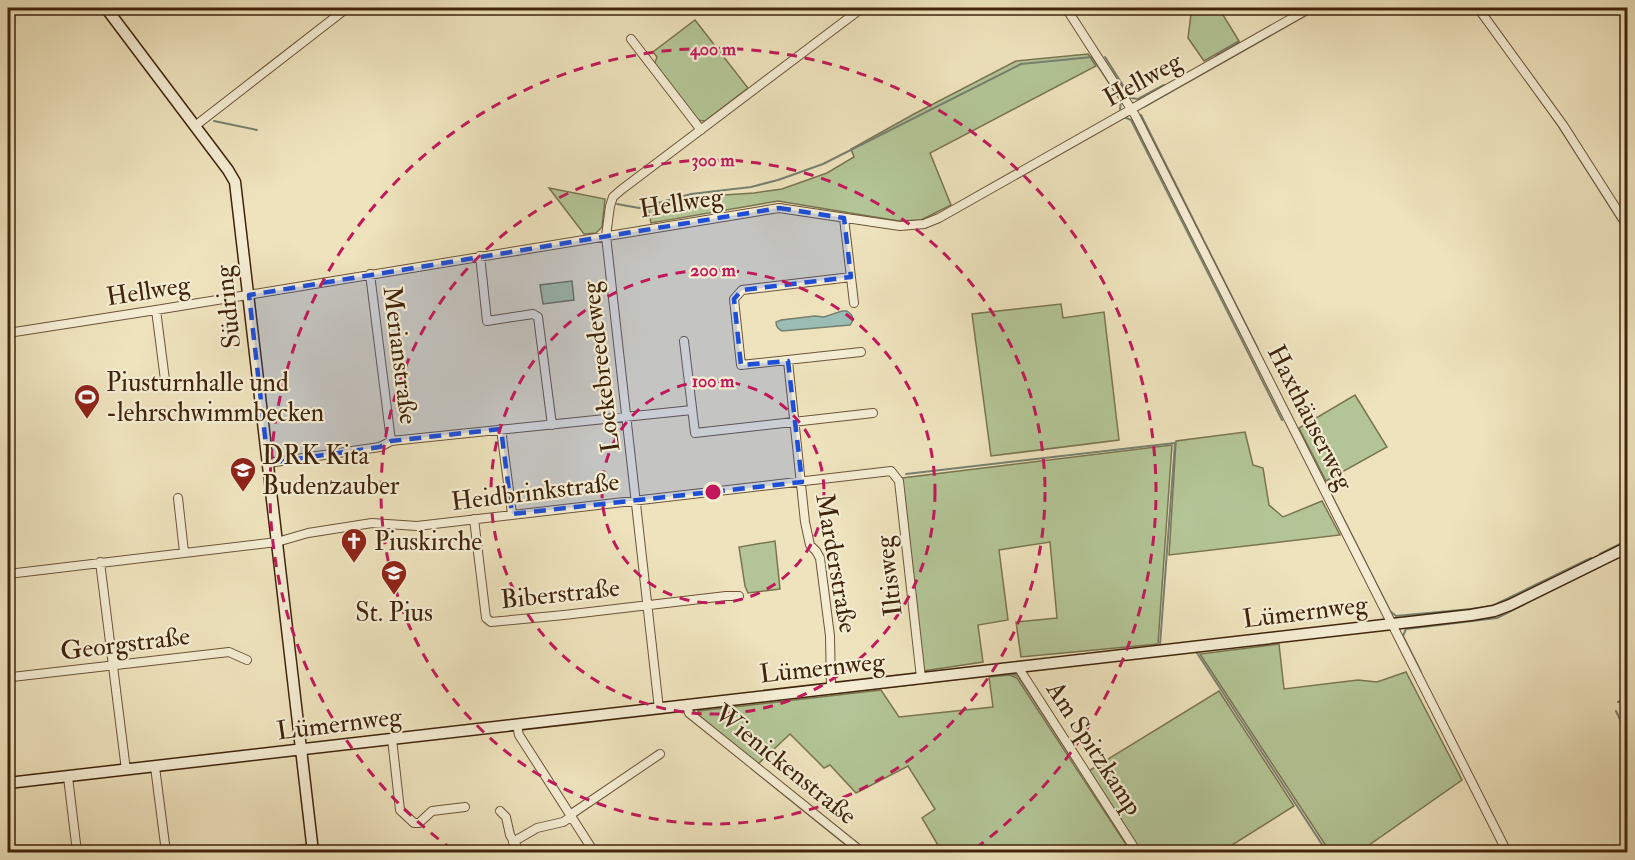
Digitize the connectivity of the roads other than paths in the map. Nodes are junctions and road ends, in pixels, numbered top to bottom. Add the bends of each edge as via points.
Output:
1 (106, 8) edge
2 (347, 8) edge
3 (862, 8) edge
4 (1066, 8) edge
5 (1310, 8) edge
6 (1478, 8) edge
7 (631, 39) dead end
8 (1131, 108) junction
9 (195, 126) junction
10 (701, 130) junction
11 (844, 218) junction
12 (1628, 227) edge
13 (606, 236) junction
14 (480, 256) junction
15 (370, 274) junction
16 (851, 277) junction
17 (249, 294) junction
18 (854, 303) dead end
19 (156, 310) junction
20 (8, 333) edge
21 (684, 341) dead end
22 (861, 352) dead end
23 (788, 361) junction
24 (165, 380) dead end
25 (692, 410) junction
26 (873, 413) dead end
27 (627, 417) junction
28 (795, 422) junction
29 (552, 425) junction
30 (501, 429) junction
31 (391, 441) junction
32 (268, 463) junction
33 (891, 471) joint
34 (802, 482) junction
35 (178, 498) dead end
36 (636, 501) junction
37 (512, 514) junction
38 (474, 519) junction
39 (277, 542) junction
40 (1628, 546) edge
41 (184, 552) junction
42 (100, 562) junction
43 (8, 574) edge
44 (739, 597) dead end
45 (647, 606) junction
46 (1391, 624) junction
47 (247, 660) dead end
48 (112, 665) junction
49 (1018, 667) junction
50 (8, 676) edge
51 (921, 678) junction
52 (831, 688) junction
53 (687, 705) junction
54 (659, 709) junction
55 (517, 725) junction
56 (392, 740) junction
57 (301, 750) junction
58 (660, 754) dead end
59 (155, 767) junction
60 (126, 770) junction
61 (68, 777) junction
62 (8, 783) edge
63 (465, 807) dead end
64 (501, 811) dead end
65 (570, 816) junction
66 (513, 842) junction
67 (313, 850) edge
68 (77, 852) edge
69 (165, 852) edge
70 (278, 852) edge
71 (520, 852) edge
72 (594, 852) edge
73 (862, 852) edge
74 (1137, 852) edge
75 (1507, 852) edge

1 - 9 street, Südring
2 - 9 street
3 - 10 street, Lockebreedeweg
4 - 8 street, Haxthäuserweg
5 - 8 street, Hellweg
6 - 12 street via 1563,125
7 - 10 street
8 - 11 street, Hellweg via 924,224 900,226
8 - 46 street, Haxthäuserweg
9 - 17 street, Südring via 235,182
10 - 13 street, Lockebreedeweg via 614,197
11 - 13 street, Hellweg via 779,208
11 - 16 street
13 - 14 street, Hellweg
13 - 27 street, Lockebreedeweg
14 - 15 street, Hellweg
14 - 29 street via 487,321 533,314 538,317
15 - 17 street, Hellweg
15 - 31 street, Merianstraße
16 - 18 street
16 - 23 street via 742,290 734,298 741,365
17 - 19 street, Hellweg
17 - 32 street, Südring
19 - 20 street, Hellweg
19 - 24 street
21 - 25 street
22 - 23 street
23 - 28 street, Marderstraße
25 - 27 street
25 - 28 street via 695,433
26 - 28 street
27 - 29 street
27 - 36 street, Lockebreedeweg
28 - 34 street, Marderstraße
29 - 30 street
30 - 31 street
30 - 37 street
31 - 32 street via 381,447
32 - 39 street, Südring
33 - 34 street, Heidbrinkstraße
33 - 51 street, Iltisweg via 899,481
34 - 36 street, Heidbrinkstraße
34 - 52 street, Marderstraße via 810,545 820,558 830,636
35 - 41 street
36 - 37 street, Heidbrinkstraße
36 - 45 street, Lockebreedeweg
37 - 38 street, Heidbrinkstraße
38 - 39 street, Heidbrinkstraße via 417,526 372,524 308,533
38 - 45 street, Biberstraße via 487,620 523,620
39 - 41 street, Heidbrinkstraße
39 - 57 street, Südring
40 - 46 street, Lümernweg via 1494,611
41 - 42 street, Heidbrinkstraße
42 - 43 street, Heidbrinkstraße
42 - 48 street
44 - 45 street, Biberstraße
45 - 54 street, Lockebreedeweg
46 - 49 street, Lümernweg
46 - 75 street, Haxthäuserweg
47 - 48 street, Georgstraße via 229,652
48 - 50 street, Georgstraße
48 - 60 street
49 - 51 street, Lümernweg
49 - 74 street, Am Spitzkamp
51 - 52 street, Lümernweg
52 - 53 street, Lümernweg
53 - 54 street, Lümernweg
53 - 73 street, Wienickenstraße via 689,713
54 - 55 street, Lümernweg
55 - 56 street, Lümernweg
55 - 65 street via 519,735
56 - 57 street, Lümernweg
56 - 63 street via 400,810 414,824 432,811
57 - 59 street, Lümernweg
57 - 67 street, Südring
58 - 65 street
59 - 60 street, Lümernweg
59 - 69 street
60 - 61 street, Lümernweg
61 - 62 street, Lümernweg
61 - 68 street
64 - 66 street
65 - 66 street
65 - 72 street
66 - 71 street
67 - 70 street

